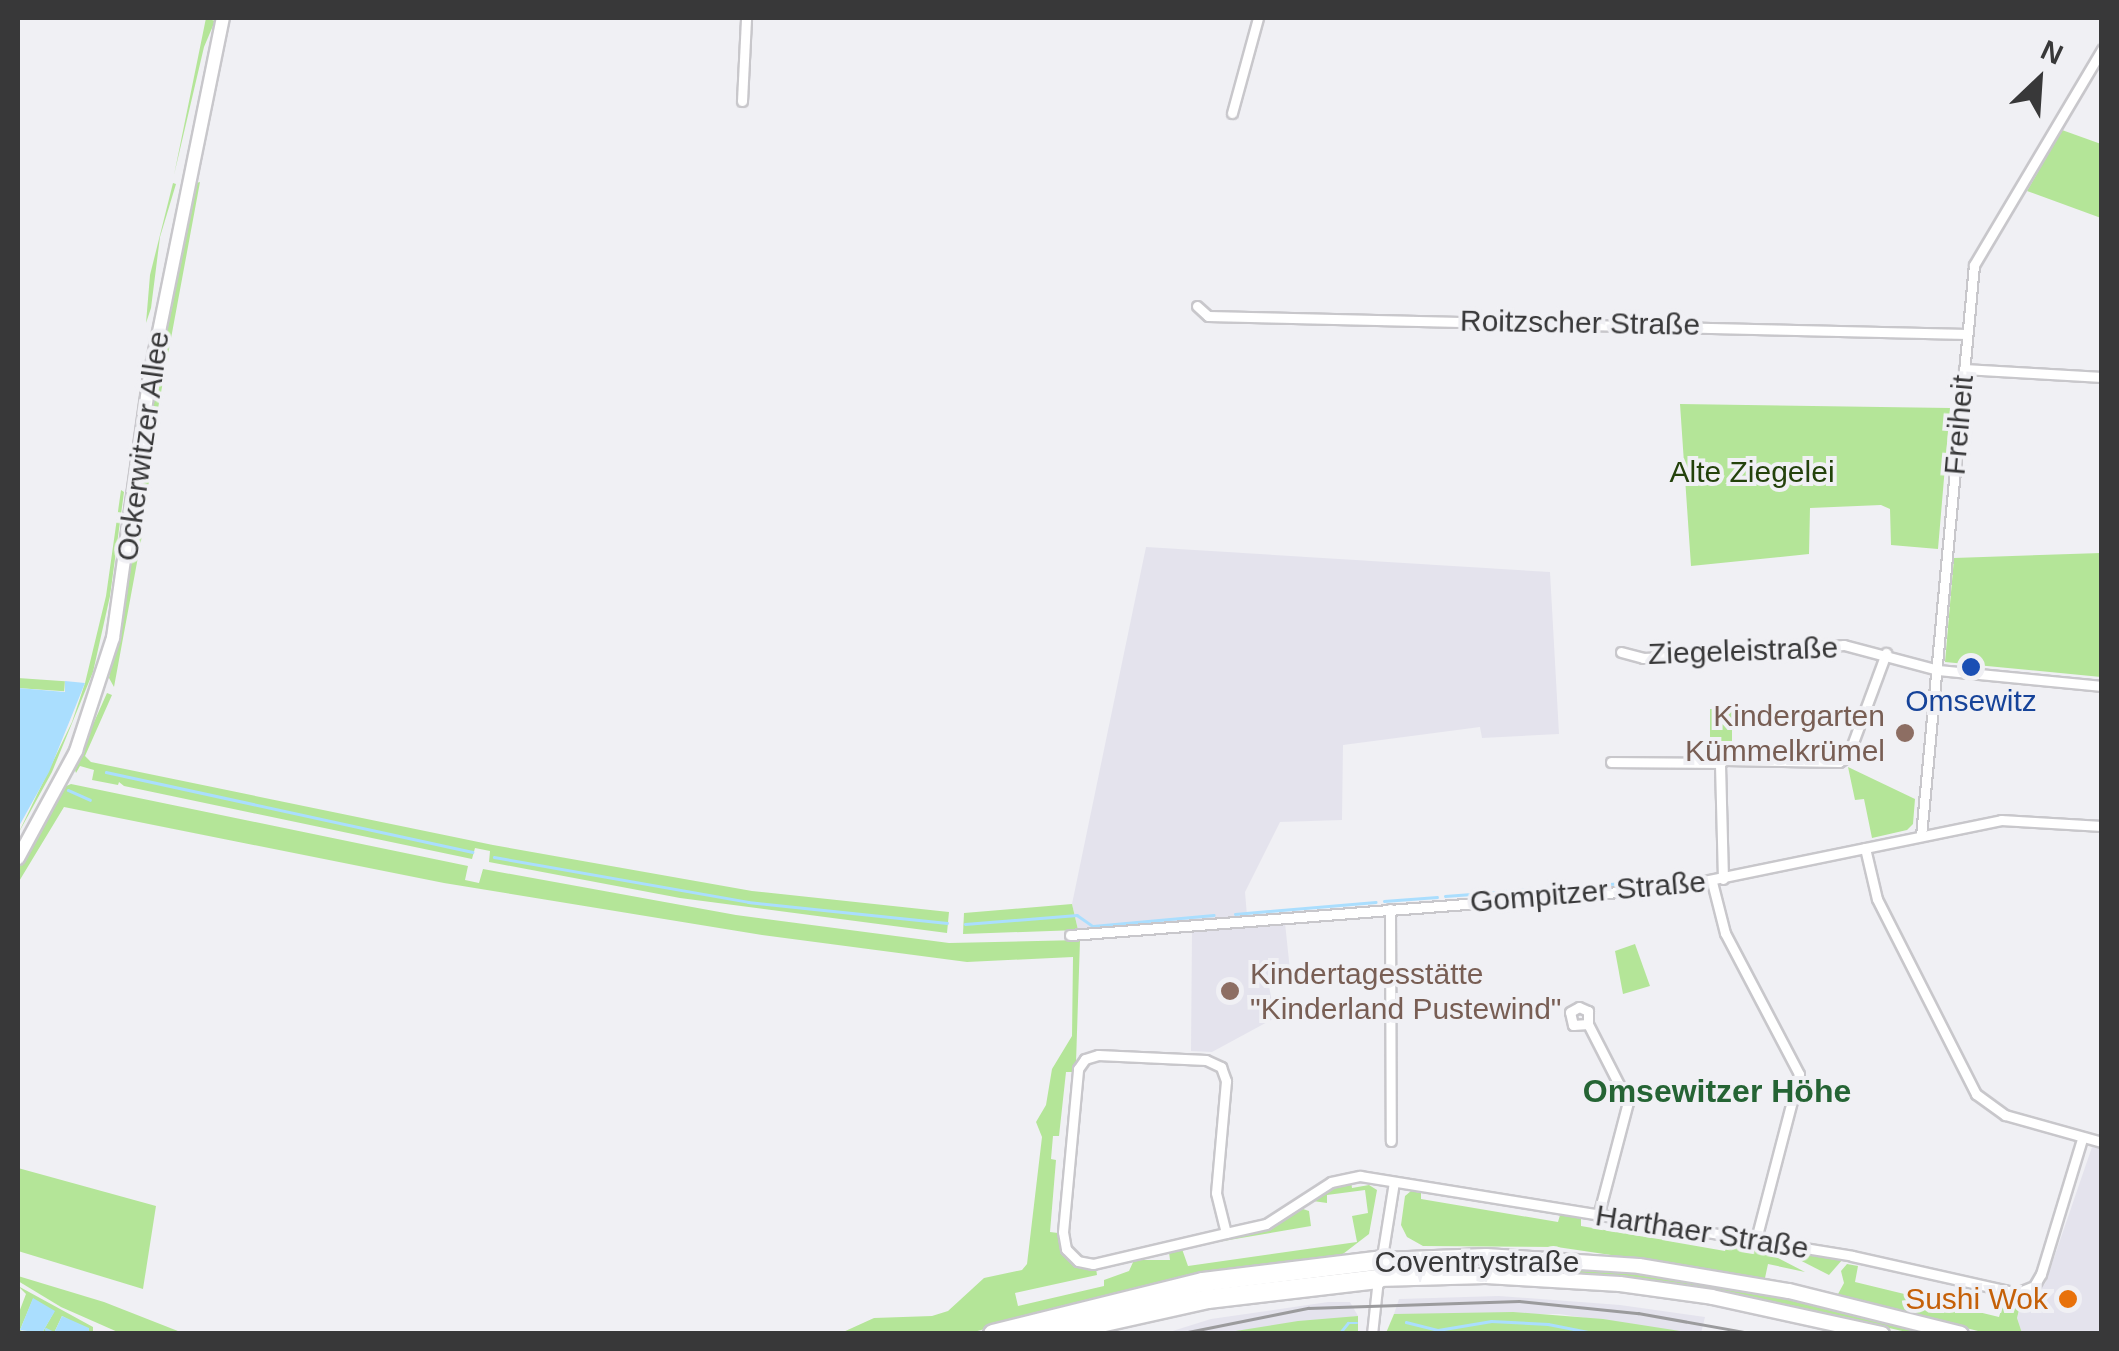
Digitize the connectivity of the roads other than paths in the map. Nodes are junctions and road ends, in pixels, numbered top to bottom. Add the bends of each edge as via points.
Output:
1 (223, 18) edge
2 (746, 18) edge
3 (1258, 18) edge
4 (2102, 49) edge
5 (742, 102) dead end
6 (1232, 113) dead end
7 (1196, 306) dead end
8 (1967, 334) junction
9 (1964, 369) junction
10 (2102, 377) edge
11 (1621, 652) dead end
12 (1886, 653) junction
13 (1938, 670) junction
14 (2102, 686) edge
15 (1611, 762) dead end
16 (1720, 764) junction
17 (2102, 826) edge
18 (1922, 836) junction
19 (1865, 848) junction
20 (18, 858) edge
21 (1723, 879) junction
22 (1712, 882) junction
23 (1390, 910) junction
24 (1070, 935) dead end
25 (1588, 1024) dead end
26 (2082, 1139) junction
27 (1391, 1140) dead end
28 (2102, 1142) edge
29 (1394, 1182) junction
30 (1598, 1216) junction
31 (1226, 1234) junction
32 (1755, 1242) junction
33 (1382, 1260) junction
34 (1378, 1279) junction
35 (993, 1334) edge
36 (1051, 1334) edge
37 (1372, 1334) edge
38 (1882, 1334) edge
39 (1961, 1334) edge

1 - 20 street, Ockerwitzer Allee via 146,396 114,638 76,751
2 - 5 street
3 - 6 street
4 - 8 street, Freiheit via 1976,258
7 - 8 street, Roitzscher Straße via 1208,316
8 - 9 street, Freiheit
9 - 10 street
9 - 13 street, Freiheit
11 - 12 street, Ziegeleistraße via 1643,658 1844,645
12 - 13 street, Ziegeleistraße
12 - 16 street via 1848,756 1839,762
13 - 14 street, Ziegeleistraße
13 - 18 street, Freiheit
15 - 16 street
16 - 21 street
17 - 18 street, Gompitzer Straße via 2002,820
18 - 19 street, Gompitzer Straße
19 - 21 street, Gompitzer Straße
19 - 26 street via 1877,899 1976,1094 2005,1116
21 - 22 street, Gompitzer Straße
22 - 23 street, Gompitzer Straße
22 - 32 street via 1725,932 1798,1074
23 - 24 street, Gompitzer Straße
23 - 27 street
25 - 30 street via 1628,1102
26 - 28 street
26 - 32 street, Harthaer Straße via 2041,1274 2025,1292
29 - 30 street, Harthaer Straße
29 - 31 street, Harthaer Straße via 1344,1177 1284,1216
29 - 33 street
30 - 32 street, Harthaer Straße
31 - 31 street, Harthaer Straße via 1093,1264 1073,1258 1063,1232 1078,1069 1085,1059 1206,1060 1221,1067 1226,1081 1216,1193
33 - 34 street
33 - 35 highway, Coventrystraße via 1203,1282
33 - 39 main road, Coventrystraße via 1486,1256 1639,1266 1789,1291
34 - 36 highway, Coventrystraße via 1208,1298
34 - 37 street
34 - 38 main road, Coventrystraße via 1486,1276 1620,1284

